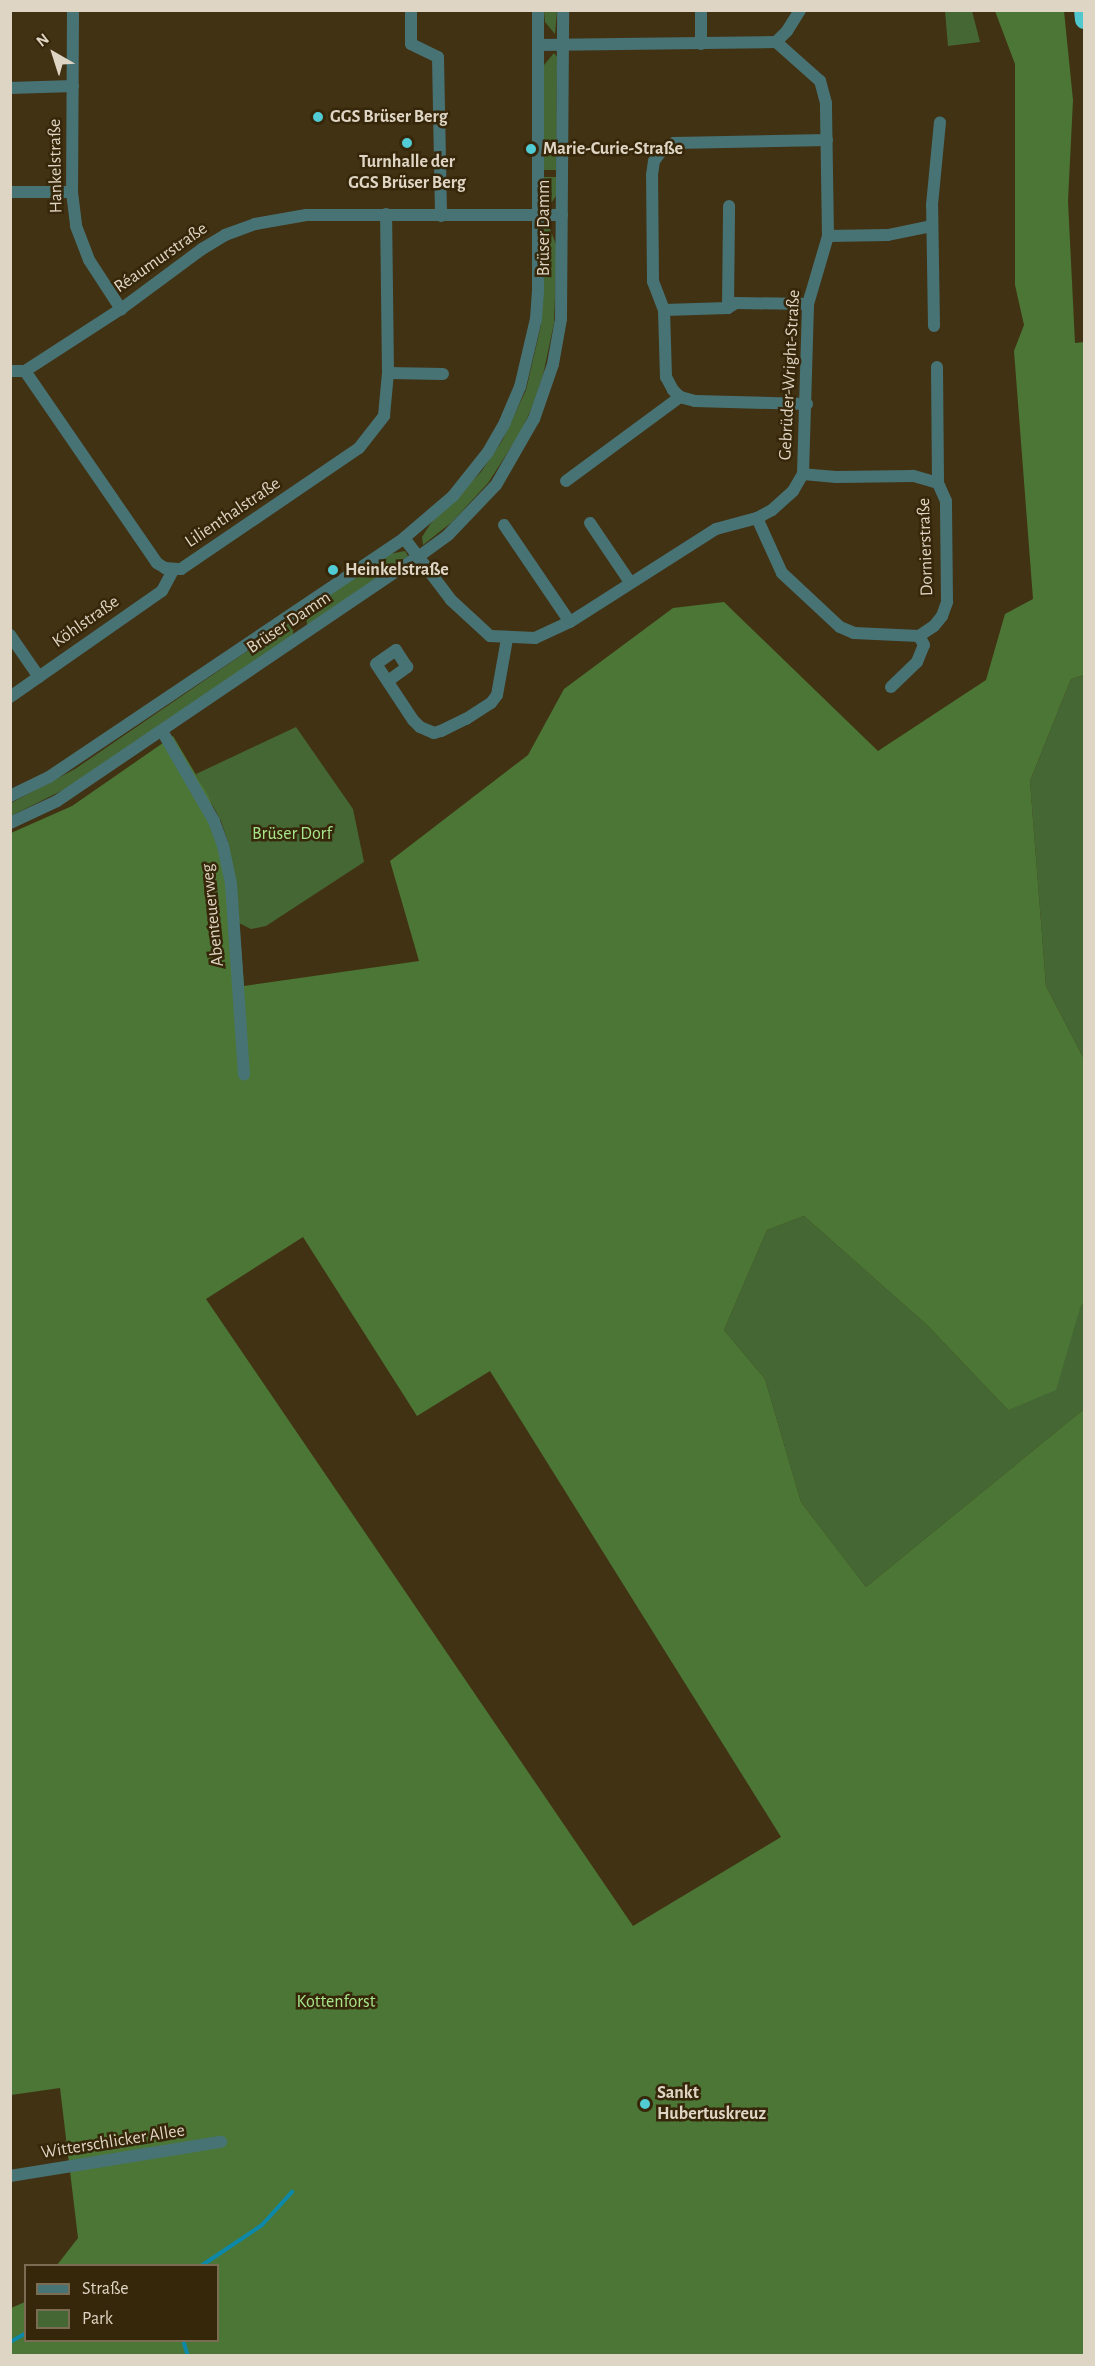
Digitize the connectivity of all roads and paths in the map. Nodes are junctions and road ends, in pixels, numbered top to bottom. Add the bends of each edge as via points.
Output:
1 (73, 10) edge
2 (411, 10) edge
3 (538, 10) edge
4 (563, 10) edge
5 (701, 10) edge
6 (800, 10) edge
7 (1083, 10) edge
8 (1084, 20) edge
9 (776, 42) junction
10 (701, 44) junction
11 (538, 45) junction
12 (563, 45) junction
13 (73, 86) junction
14 (10, 88) edge
15 (940, 122) dead end
16 (827, 140) junction
17 (10, 192) edge
18 (72, 192) junction
19 (729, 206) dead end
20 (386, 214) junction
21 (538, 214) junction
22 (562, 215) junction
23 (441, 216) junction
24 (931, 226) junction
25 (828, 236) junction
26 (808, 304) junction
27 (728, 308) junction
28 (121, 309) junction
29 (664, 310) junction
30 (934, 326) dead end
31 (937, 367) dead end
32 (10, 371) edge
33 (25, 371) junction
34 (388, 373) junction
35 (442, 374) dead end
36 (680, 397) junction
37 (807, 404) junction
38 (803, 474) junction
39 (566, 481) dead end
40 (938, 483) junction
41 (757, 518) junction
42 (590, 523) dead end
43 (504, 525) dead end
44 (404, 538) junction
45 (418, 557) junction
46 (173, 570) junction
47 (630, 582) junction
48 (570, 622) junction
49 (10, 635) edge
50 (919, 636) junction
51 (507, 639) junction
52 (39, 677) junction
53 (388, 681) dead end
54 (891, 687) dead end
55 (10, 697) edge
56 (162, 731) junction
57 (10, 796) edge
58 (10, 823) edge
59 (244, 1075) dead end
60 (221, 2142) dead end
61 (10, 2176) edge

1 - 13 street, Hankelstraße
2 - 23 street via 411,44 438,57
3 - 11 street, Brüser Damm
4 - 12 street, Brüser Damm
5 - 10 street
6 - 9 street
7 - 8 highway
9 - 10 street
9 - 16 street, Gebrüder-Wright-Straße via 820,81 826,103
10 - 12 street
11 - 12 street
11 - 21 street, Brüser Damm
12 - 22 street, Brüser Damm
13 - 14 street
13 - 18 street, Hankelstraße
15 - 24 street
16 - 25 street, Gebrüder-Wright-Straße
16 - 29 street via 689,142 674,144 660,153 652,175 654,282
17 - 18 street
18 - 28 street, Hankelstraße via 76,226 89,260
19 - 27 street
20 - 23 street, Réaumurstraße
20 - 28 street, Réaumurstraße via 306,215 255,224 225,235
20 - 34 street, Lilienthalstraße
21 - 22 street, Réaumurstraße
21 - 23 street, Réaumurstraße
21 - 44 street, Brüser Damm via 535,328 513,406 477,467 453,496
22 - 45 street, Brüser Damm via 561,319 553,364 534,419 496,485 448,535
24 - 25 street via 888,235
24 - 30 street
25 - 26 street, Gebrüder-Wright-Straße
26 - 27 street via 736,303
26 - 37 street, Gebrüder-Wright-Straße
27 - 29 street
28 - 33 street, Réaumurstraße
29 - 36 street via 666,377
31 - 40 street, Dornierstraße
32 - 33 street
33 - 46 street, Lilienthalstraße via 157,563
34 - 35 street
34 - 46 street, Lilienthalstraße via 384,416 359,448 189,565
36 - 37 street via 695,401
36 - 39 street
37 - 38 street, Gebrüder-Wright-Straße
38 - 40 street, Dornierstraße via 913,476
38 - 41 street, Gebrüder-Wright-Straße via 782,503
40 - 50 street, Dornierstraße via 946,501 947,602 934,626
41 - 47 street, Gebrüder-Wright-Straße via 716,529
41 - 50 street via 782,573 840,627 854,633
42 - 47 street
43 - 48 street
44 - 45 street, Gebrüder-Wright-Straße
44 - 57 street, Brüser Damm via 49,777
45 - 51 street, Gebrüder-Wright-Straße via 467,618 490,636
45 - 56 street, Brüser Damm
46 - 52 street, Köhlstraße via 162,591
47 - 48 street, Gebrüder-Wright-Straße
48 - 51 street, Gebrüder-Wright-Straße via 535,638
49 - 52 street
50 - 54 street via 924,645 917,662
51 - 53 street via 497,695 474,714 441,731 434,733 420,727
52 - 55 street, Köhlstraße
56 - 58 street, Brüser Damm via 57,801
56 - 59 street, Abenteuerweg via 214,821 223,846 231,884
60 - 61 street, Witterschlicker Allee

